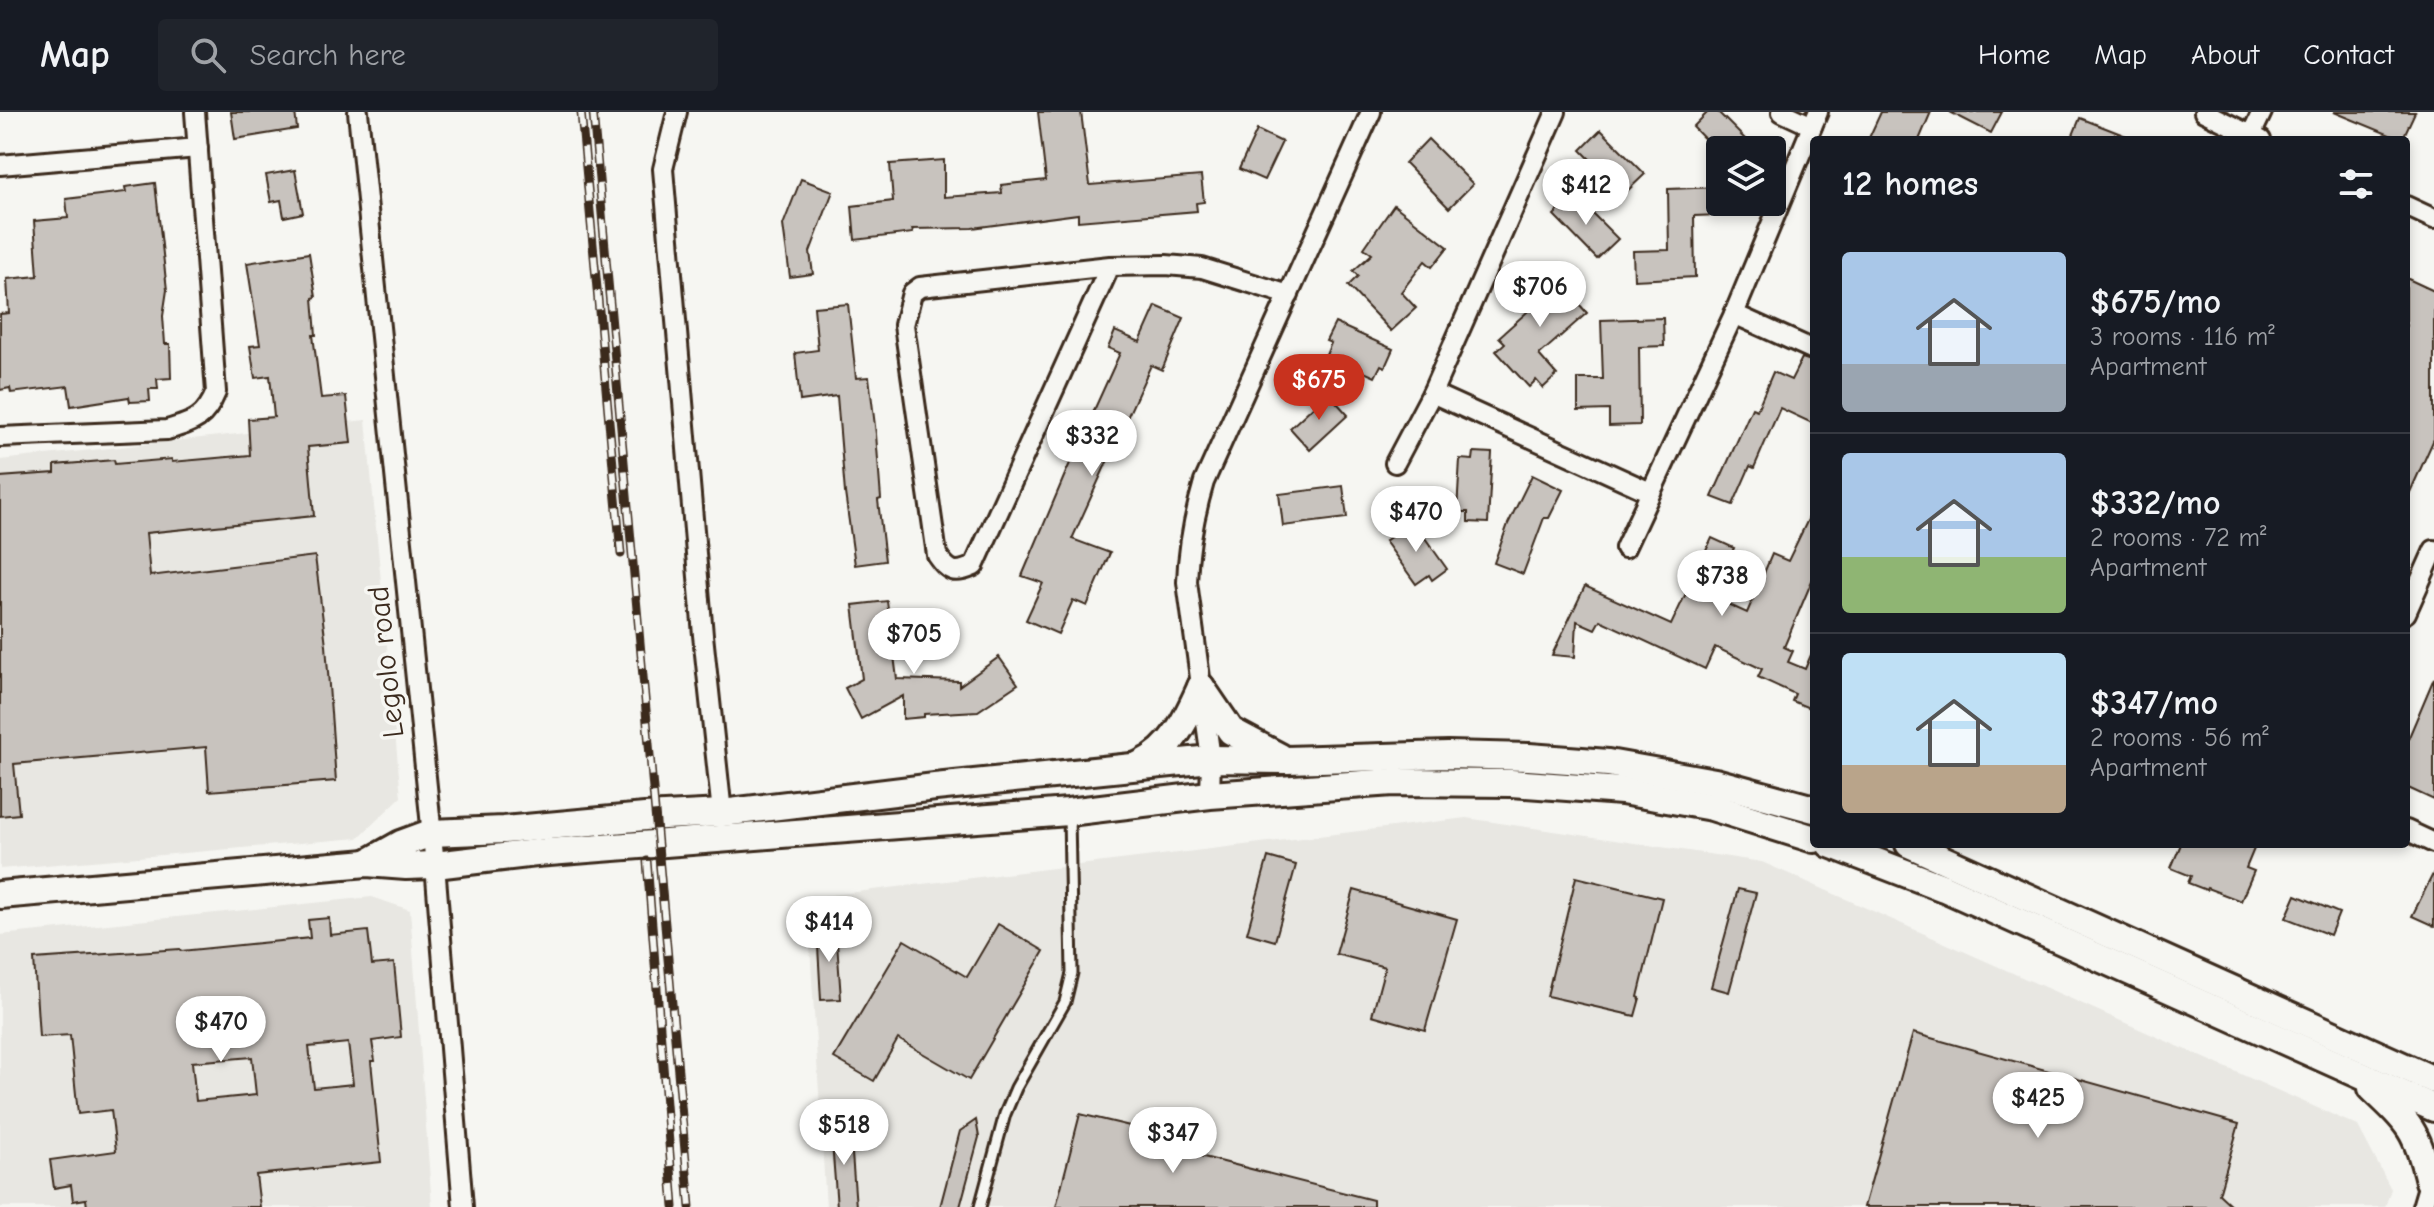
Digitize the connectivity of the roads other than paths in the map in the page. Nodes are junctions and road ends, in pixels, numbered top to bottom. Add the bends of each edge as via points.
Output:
1 (195, 112) edge
2 (358, 112) edge
3 (677, 112) edge
4 (1371, 112) edge
5 (1556, 112) edge
6 (1782, 112) edge
7 (2204, 112) edge
8 (2262, 112) edge
9 (1815, 119) edge
10 (2252, 136) edge
11 (2256, 136) edge
12 (198, 148) junction
13 (0, 165) edge
14 (2410, 208) edge
15 (2434, 219) edge
16 (1110, 266) junction
17 (1289, 295) junction
18 (1734, 314) junction
19 (1810, 348) edge
20 (1432, 393) junction
21 (0, 437) edge
22 (1395, 463) dead end
23 (1650, 492) junction
24 (1625, 548) dead end
25 (2434, 550) edge
26 (2410, 604) edge
27 (1201, 687) junction
28 (1211, 759) junction
29 (1287, 760) junction
30 (1136, 766) junction
31 (1210, 795) junction
32 (1810, 808) edge
33 (1068, 812) junction
34 (722, 813) junction
35 (2410, 832) edge
36 (431, 833) junction
37 (1810, 838) edge
38 (2434, 843) edge
39 (1840, 848) edge
40 (1918, 848) edge
41 (367, 863) junction
42 (435, 865) junction
43 (0, 895) edge
44 (2357, 1074) junction
45 (2434, 1080) edge
46 (2434, 1108) edge
47 (2432, 1175) edge
48 (463, 1207) edge
49 (980, 1207) edge
50 (2422, 1207) edge

1 - 12 street
2 - 36 street, Legolo road
3 - 34 street via 663,169
4 - 17 street
5 - 20 street
6 - 9 street
7 - 10 street
8 - 11 street
9 - 18 street
12 - 13 street
12 - 21 street via 216,392 209,409 193,423 167,430
14 - 15 street
16 - 16 street via 920,287 912,293 904,325 937,555 947,569 960,572 974,566
16 - 17 street via 1202,268
17 - 27 street via 1204,482 1193,520 1187,582
18 - 19 street
18 - 23 street
20 - 22 street
20 - 23 street
23 - 24 street
25 - 26 street
27 - 28 street
27 - 29 main road via 1231,731
27 - 30 main road via 1169,744
28 - 29 main road
28 - 30 main road
28 - 31 street
29 - 32 main road via 1448,755 1608,763 1715,782
30 - 34 main road
31 - 33 main road
31 - 37 main road via 1393,782 1543,785 1622,791 1712,807
33 - 42 main road
33 - 49 lane via 1072,973 1065,1002 1005,1114
34 - 36 main road
35 - 38 street
36 - 41 main road
36 - 42 street, Legolo road
39 - 44 main road via 1944,888
40 - 45 main road
41 - 42 main road
41 - 43 main road
42 - 48 street, Legolo road
44 - 46 main road
44 - 47 main road via 2405,1119
47 - 50 street

